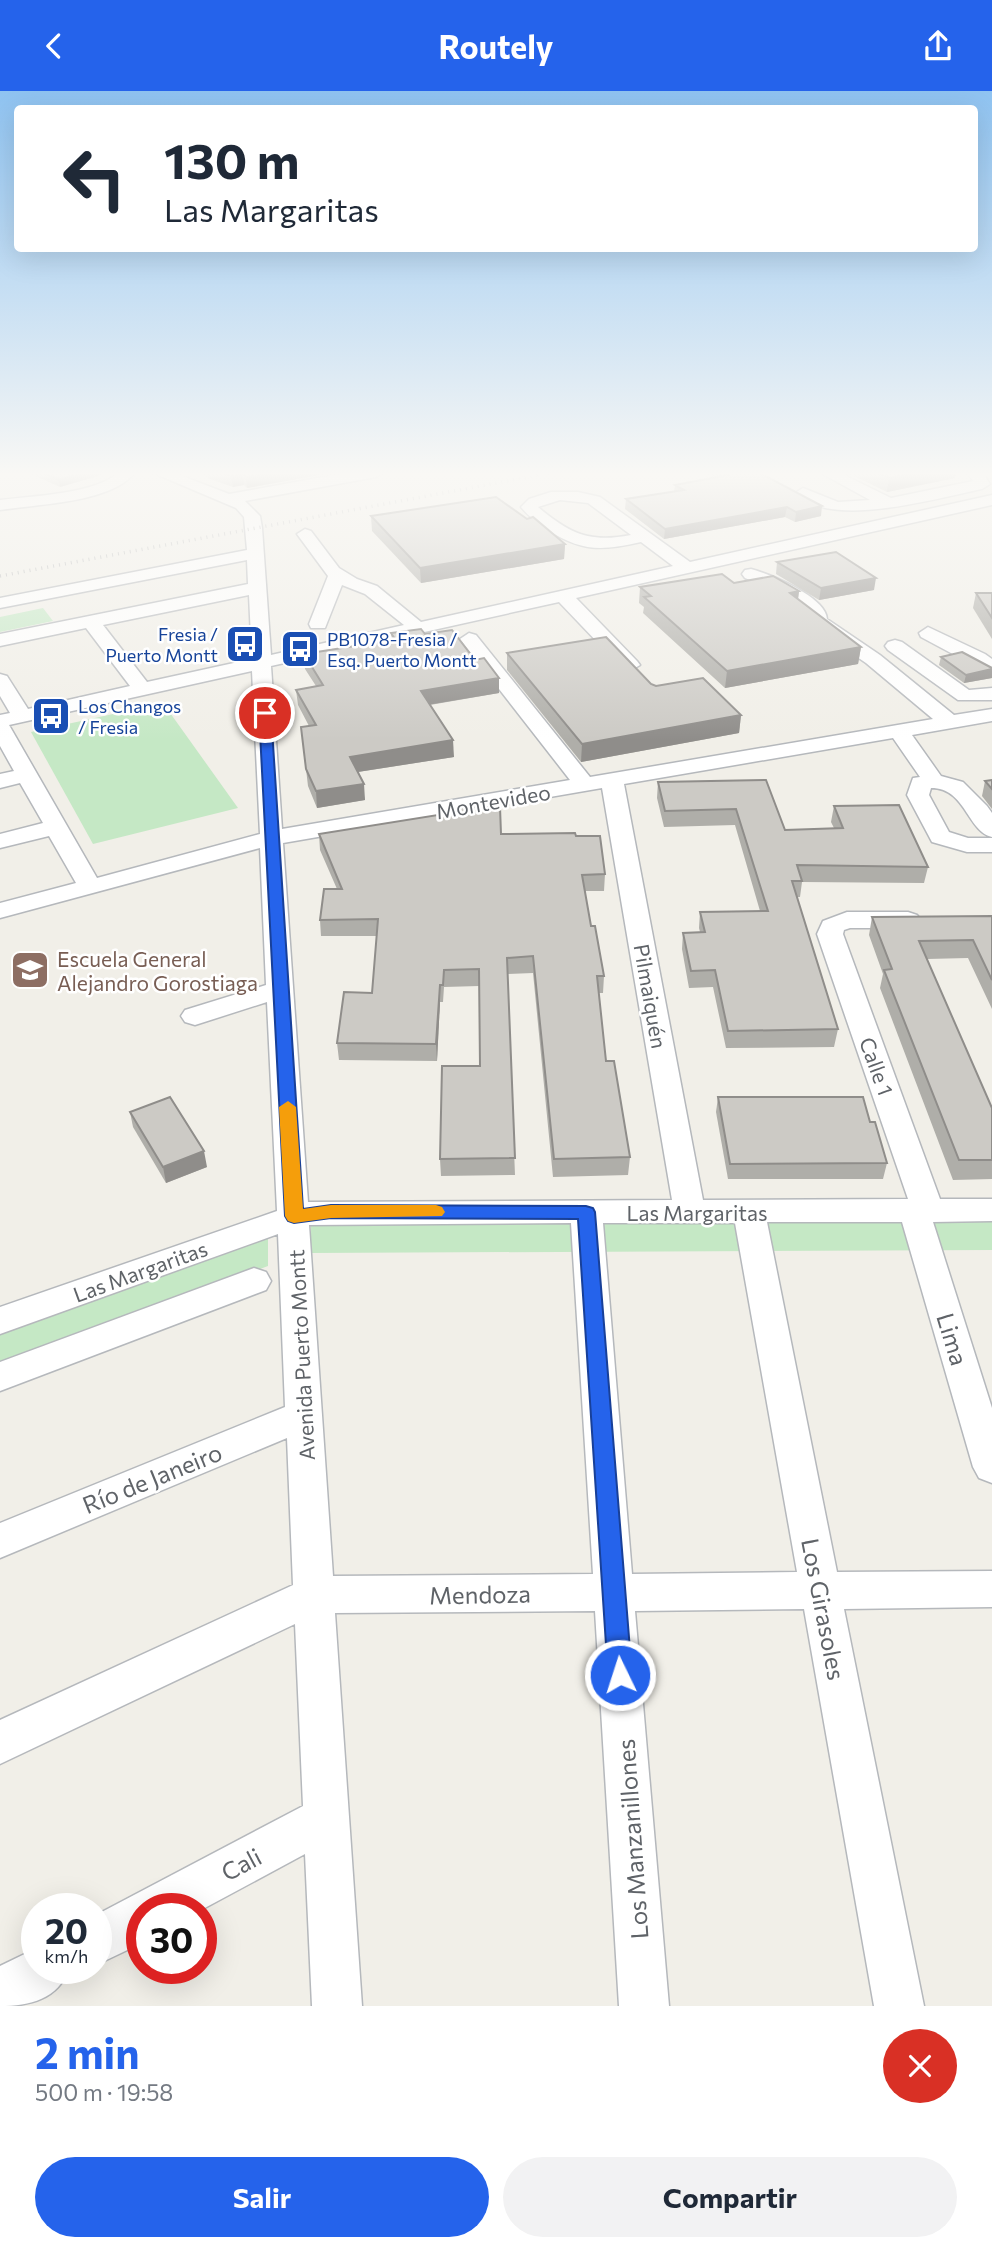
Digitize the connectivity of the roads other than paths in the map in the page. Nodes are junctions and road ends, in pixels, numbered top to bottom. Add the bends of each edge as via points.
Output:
1 (216, 561) edge
2 (255, 561) edge
3 (326, 561) edge
4 (678, 561) edge
5 (718, 561) edge
6 (731, 561) edge
7 (687, 568) junction
8 (337, 575) junction
9 (257, 588) junction
10 (564, 596) junction
11 (0, 603) edge
12 (92, 622) junction
13 (318, 624) dead end
14 (418, 628) junction
15 (928, 633) dead end
16 (469, 639) dead end
17 (0, 641) edge
18 (895, 646) dead end
19 (262, 663) junction
20 (992, 670) edge
21 (641, 677) edge
22 (0, 680) edge
23 (143, 689) junction
24 (992, 694) edge
25 (992, 715) edge
26 (22, 716) junction
27 (0, 721) edge
28 (950, 722) junction
29 (0, 727) edge
30 (898, 730) junction
31 (27, 775) junction
32 (0, 781) edge
33 (612, 781) junction
34 (934, 781) junction
35 (586, 785) junction
36 (56, 827) junction
37 (992, 830) edge
38 (272, 838) junction
39 (0, 841) edge
40 (992, 845) edge
41 (90, 887) junction
42 (0, 911) edge
43 (937, 920) edge
44 (281, 989) junction
45 (195, 1016) dead end
46 (921, 1210) junction
47 (992, 1210) edge
48 (749, 1211) junction
49 (586, 1212) junction
50 (690, 1212) junction
51 (294, 1216) junction
52 (254, 1282) dead end
53 (0, 1321) edge
54 (0, 1377) edge
55 (304, 1416) junction
56 (992, 1467) edge
57 (0, 1541) edge
58 (992, 1589) edge
59 (820, 1591) junction
60 (614, 1593) junction
61 (314, 1595) junction
62 (0, 1741) edge
63 (327, 1818) junction
64 (186, 1893) edge
65 (21, 1982) edge
66 (0, 1993) edge
67 (337, 2006) edge
68 (644, 2006) edge
69 (899, 2006) edge

1 - 11 street
2 - 9 street, Avenida Puerto Montt
3 - 8 street
4 - 7 street
5 - 7 street
6 - 28 street via 744,575 783,586 812,608 817,621 873,659
7 - 10 street
8 - 13 street
8 - 14 street via 371,590
9 - 12 street
9 - 19 street, Avenida Puerto Montt
10 - 14 street
10 - 21 street
12 - 17 street
12 - 23 street
14 - 19 street
15 - 20 street
16 - 35 street
18 - 24 street via 965,696
19 - 23 street
19 - 38 street, Avenida Puerto Montt
22 - 26 street
23 - 26 street
25 - 28 street, Montevideo
26 - 27 street
28 - 30 street, Montevideo
29 - 31 street
30 - 33 street, Montevideo
30 - 34 street
31 - 32 street
31 - 36 street
33 - 35 street, Montevideo
33 - 50 street, Pilmaiquén
34 - 37 street via 962,790
34 - 40 street via 921,783 918,796 940,837 967,845
35 - 38 street, Montevideo
36 - 39 street
36 - 41 street
38 - 41 street, Montevideo
38 - 44 street, Avenida Puerto Montt
41 - 42 street, Montevideo
43 - 46 street, Calle 1 via 847,920 836,923 830,934
44 - 45 street
44 - 51 street, Avenida Puerto Montt
46 - 47 street, Las Margaritas
46 - 48 street, Las Margaritas
46 - 56 street, Lima
48 - 50 street, Las Margaritas
48 - 59 street, Los Girasoles
49 - 50 street, Las Margaritas
49 - 51 street, Las Margaritas
49 - 60 street, Los Manzanillones
51 - 53 street, Las Margaritas
51 - 55 street, Avenida Puerto Montt
52 - 54 street
55 - 57 street, Río de Janeiro
55 - 61 street, Avenida Puerto Montt
58 - 59 street, Mendoza
59 - 60 street, Mendoza
59 - 69 street, Los Girasoles
60 - 61 street, Mendoza
60 - 68 street, Los Manzanillones
61 - 62 street, Mendoza
61 - 63 street, Avenida Puerto Montt
63 - 64 street, Cali
63 - 67 street, Avenida Puerto Montt
65 - 66 street

